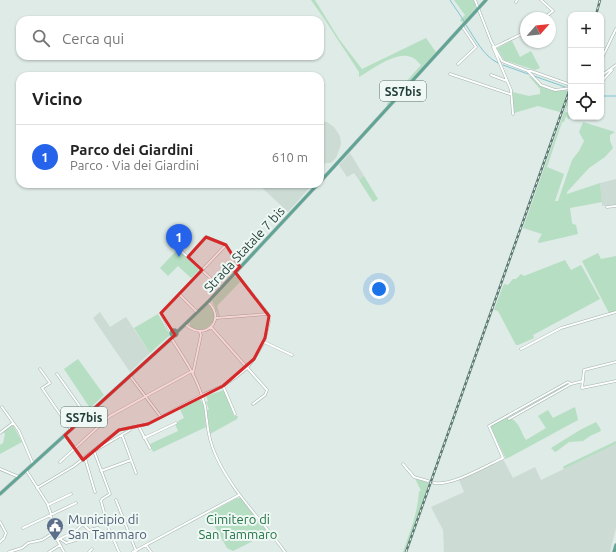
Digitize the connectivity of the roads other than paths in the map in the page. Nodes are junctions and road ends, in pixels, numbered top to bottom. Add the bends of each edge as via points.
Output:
1 (475, 0) edge
2 (486, 0) edge
3 (541, 0) edge
4 (478, 9) junction
5 (552, 12) edge
6 (462, 26) junction
7 (616, 29) edge
8 (520, 35) edge
9 (491, 41) junction
10 (495, 47) junction
11 (604, 54) edge
12 (458, 64) dead end
13 (616, 65) edge
14 (612, 69) junction
15 (528, 71) junction
16 (450, 74) dead end
17 (604, 74) edge
18 (491, 75) dead end
19 (604, 79) edge
20 (507, 81) junction
21 (568, 84) dead end
22 (568, 88) edge
23 (510, 94) junction
24 (513, 114) dead end
25 (324, 178) edge
26 (314, 188) edge
27 (616, 206) edge
28 (607, 207) dead end
29 (226, 245) junction
30 (179, 249) dead end
31 (188, 257) junction
32 (240, 267) junction
33 (202, 270) junction
34 (235, 272) junction
35 (221, 288) junction
36 (179, 294) junction
37 (208, 302) junction
38 (197, 312) junction
39 (616, 312) edge
40 (268, 314) junction
41 (216, 318) junction
42 (184, 326) junction
43 (211, 327) junction
44 (200, 332) junction
45 (173, 334) junction
46 (264, 342) junction
47 (521, 349) dead end
48 (292, 355) dead end
49 (616, 362) edge
50 (247, 368) junction
51 (40, 369) dead end
52 (192, 372) junction
53 (57, 374) dead end
54 (130, 376) junction
55 (583, 381) junction
56 (616, 381) edge
57 (571, 384) junction
58 (223, 386) junction
59 (202, 395) junction
60 (145, 396) junction
61 (253, 404) dead end
62 (2, 407) dead end
63 (235, 414) dead end
64 (86, 416) junction
65 (161, 417) junction
66 (509, 419) dead end
67 (13, 423) junction
68 (176, 423) dead end
69 (139, 427) junction
70 (131, 429) junction
71 (71, 430) junction
72 (0, 433) edge
73 (65, 435) junction
74 (122, 435) junction
75 (144, 438) junction
76 (74, 448) junction
77 (150, 448) dead end
78 (94, 451) junction
79 (84, 459) junction
80 (131, 460) junction
81 (60, 462) dead end
82 (33, 464) junction
83 (403, 464) dead end
84 (0, 468) edge
85 (26, 470) junction
86 (102, 472) junction
87 (136, 473) dead end
88 (19, 477) junction
89 (428, 481) dead end
90 (434, 483) dead end
91 (37, 488) junction
92 (95, 492) dead end
93 (0, 494) edge
94 (71, 494) dead end
95 (239, 495) junction
96 (116, 500) dead end
97 (76, 503) dead end
98 (48, 505) junction
99 (51, 514) junction
100 (0, 522) edge
101 (23, 528) dead end
102 (98, 528) dead end
103 (54, 533) junction
104 (59, 539) junction
105 (76, 540) dead end
106 (0, 542) edge
107 (60, 545) junction
108 (146, 545) junction
109 (616, 545) edge
110 (92, 548) dead end
111 (134, 551) edge
112 (9, 552) edge
113 (49, 552) edge
114 (64, 552) edge
115 (89, 552) edge
116 (119, 552) edge
117 (151, 552) edge
118 (285, 552) edge
119 (614, 552) edge

1 - 4 street
2 - 4 main road, Strada Statale 7 bis / SS7bis
3 - 5 street
4 - 6 main road, Strada Statale 7 bis / SS7bis
4 - 9 street
6 - 12 street via 476,47
6 - 25 main road, Strada Statale 7 bis / SS7bis
7 - 11 street
8 - 10 street
9 - 10 street
9 - 20 street
10 - 15 street via 502,60
13 - 14 street
14 - 17 street
14 - 19 street
15 - 21 street
15 - 22 street, bridge via 541,84 555,90
16 - 23 street
18 - 20 street
20 - 23 street
23 - 24 street
26 - 32 main road, Strada Statale 7 bis / SS7bis
27 - 28 street
29 - 31 street via 206,237
29 - 32 street
29 - 33 street
30 - 31 street
31 - 33 street
32 - 34 main road, Strada Statale 7 bis / SS7bis
33 - 35 street
33 - 36 street
34 - 35 main road, Strada Statale 7 bis / SS7bis
34 - 40 street
35 - 37 main road, Strada Statale 7 bis / SS7bis
36 - 38 street
36 - 45 street via 161,313
37 - 38 main road, Strada Statale 7 bis / SS7bis
37 - 41 street
38 - 42 main road, Strada Statale 7 bis / SS7bis
39 - 47 street via 559,329
40 - 41 street
40 - 46 street via 269,322
41 - 43 street
42 - 44 street
42 - 45 main road, SS7bis
43 - 44 street
43 - 50 street
44 - 52 street
45 - 52 street
45 - 54 main road, SS7bis
46 - 48 street
46 - 50 street
49 - 55 street via 584,370
50 - 58 street
50 - 61 street via 267,390
51 - 71 street via 50,383 42,388
52 - 59 street
52 - 60 street
53 - 64 street
54 - 60 street
54 - 64 main road, SS7bis
55 - 56 street via 582,388
55 - 57 street
57 - 66 street
57 - 90 street via 568,382 489,426 503,458 457,479 442,484
58 - 59 street
58 - 63 street
59 - 65 street
59 - 95 street via 210,439 224,472
60 - 65 street
60 - 76 street via 110,416
62 - 67 street
64 - 71 main road, SS7bis
65 - 69 street
67 - 72 street
67 - 82 street
68 - 75 street
69 - 70 street
69 - 75 street
70 - 74 street
70 - 78 street via 119,430
71 - 73 main road, SS7bis
73 - 76 street
73 - 82 main road, SS7bis
74 - 78 street
74 - 80 street
75 - 77 street
76 - 79 street
76 - 81 street
78 - 79 street
78 - 86 street
79 - 91 street
79 - 92 street
80 - 86 street
80 - 87 street
82 - 85 main road, SS7bis
83 - 89 street via 414,477
84 - 88 street
85 - 88 main road, SS7bis
85 - 91 street
86 - 116 street via 110,494 101,501 108,527
88 - 93 main road, SS7bis
91 - 98 street
94 - 98 street
95 - 108 street
95 - 118 street
96 - 111 street
97 - 99 street
98 - 99 street
99 - 101 street
99 - 103 street
100 - 106 street via 6,533
102 - 104 street via 88,530 83,524 74,532
103 - 104 street
103 - 112 street
104 - 105 street via 64,543
104 - 107 street
107 - 113 street
107 - 114 street
108 - 111 street
108 - 117 street
109 - 119 main road
110 - 115 street

